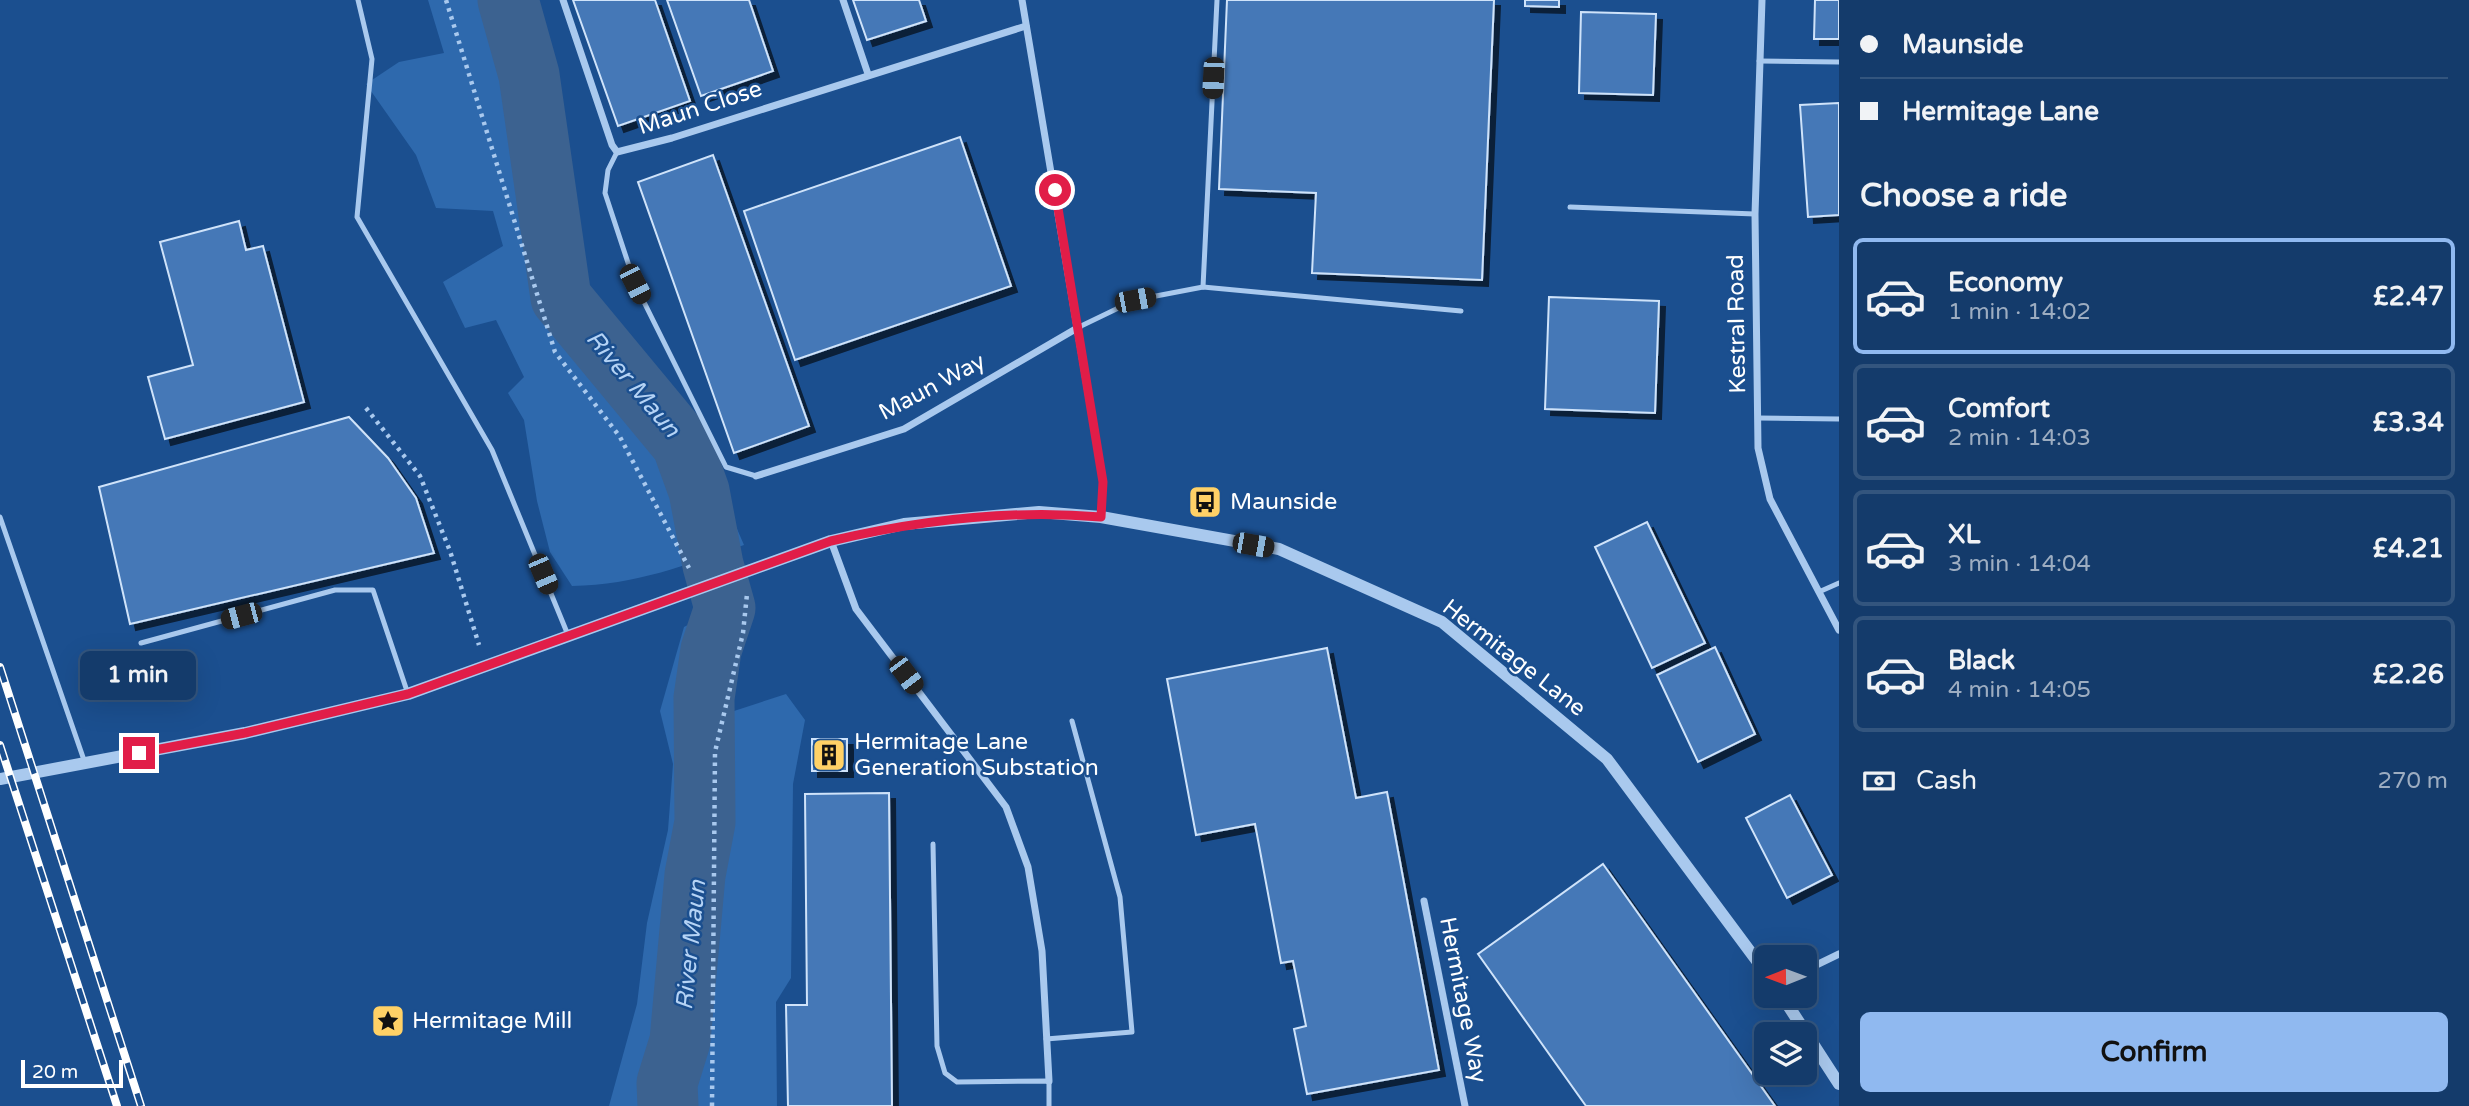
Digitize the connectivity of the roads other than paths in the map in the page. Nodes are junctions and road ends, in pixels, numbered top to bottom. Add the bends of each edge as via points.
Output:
1 (358, 0) edge
2 (563, 0) edge
3 (843, 0) edge
4 (1022, 0) edge
5 (1217, 0) edge
6 (1762, 0) edge
7 (1026, 26) junction
8 (1759, 61) junction
9 (1839, 62) edge
10 (868, 74) junction
11 (617, 152) junction
12 (1570, 207) dead end
13 (1755, 214) junction
14 (1203, 287) junction
15 (1461, 311) dead end
16 (1079, 327) junction
17 (1758, 418) junction
18 (1839, 419) edge
19 (756, 476) joint
20 (0, 517) edge
21 (1101, 517) junction
22 (831, 541) junction
23 (1839, 583) edge
24 (1821, 591) junction
25 (1839, 630) edge
26 (568, 635) junction
27 (141, 643) dead end
28 (408, 694) junction
29 (1072, 721) dead end
30 (85, 762) junction
31 (0, 779) edge
32 (933, 844) dead end
33 (1424, 901) dead end
34 (1839, 954) edge
35 (1754, 957) edge
36 (1817, 965) edge
37 (1790, 1008) edge
38 (1046, 1039) junction
39 (1049, 1082) junction
40 (1839, 1084) edge
41 (1049, 1106) edge
42 (1465, 1106) edge

1 - 26 lane via 372,59 356,217 492,450
2 - 11 street, Maun Close
3 - 10 street
4 - 7 street
5 - 14 lane
6 - 8 street, Kestral Road
7 - 10 street, Maun Close
7 - 16 street
8 - 9 lane
8 - 13 street, Kestral Road
10 - 11 street, Maun Close
11 - 19 lane via 608,170 605,193 635,284 726,467
12 - 13 lane
13 - 17 street, Kestral Road
14 - 15 lane
14 - 16 lane via 1135,300
16 - 19 street, Maun Way via 904,429
16 - 21 street via 1103,482
17 - 18 lane
17 - 24 street, Kestral Road via 1758,448 1770,499
20 - 30 lane
21 - 22 street, Hermitage Lane via 1039,512 904,524
21 - 35 street, Hermitage Lane via 1279,549 1442,622 1607,759
22 - 26 street, Hermitage Lane
22 - 38 street via 856,609 1006,807 1028,867 1042,951
23 - 24 lane
24 - 25 street, Kestral Road
26 - 28 street, Hermitage Lane
27 - 28 lane via 335,590 373,590
28 - 30 street, Hermitage Lane via 245,733
29 - 38 lane via 1120,897 1132,1032
30 - 31 street, Hermitage Lane
32 - 39 lane via 937,1046 944,1073 957,1082
33 - 42 street, Hermitage Way
34 - 36 street
37 - 40 street
38 - 39 street
39 - 41 lane

